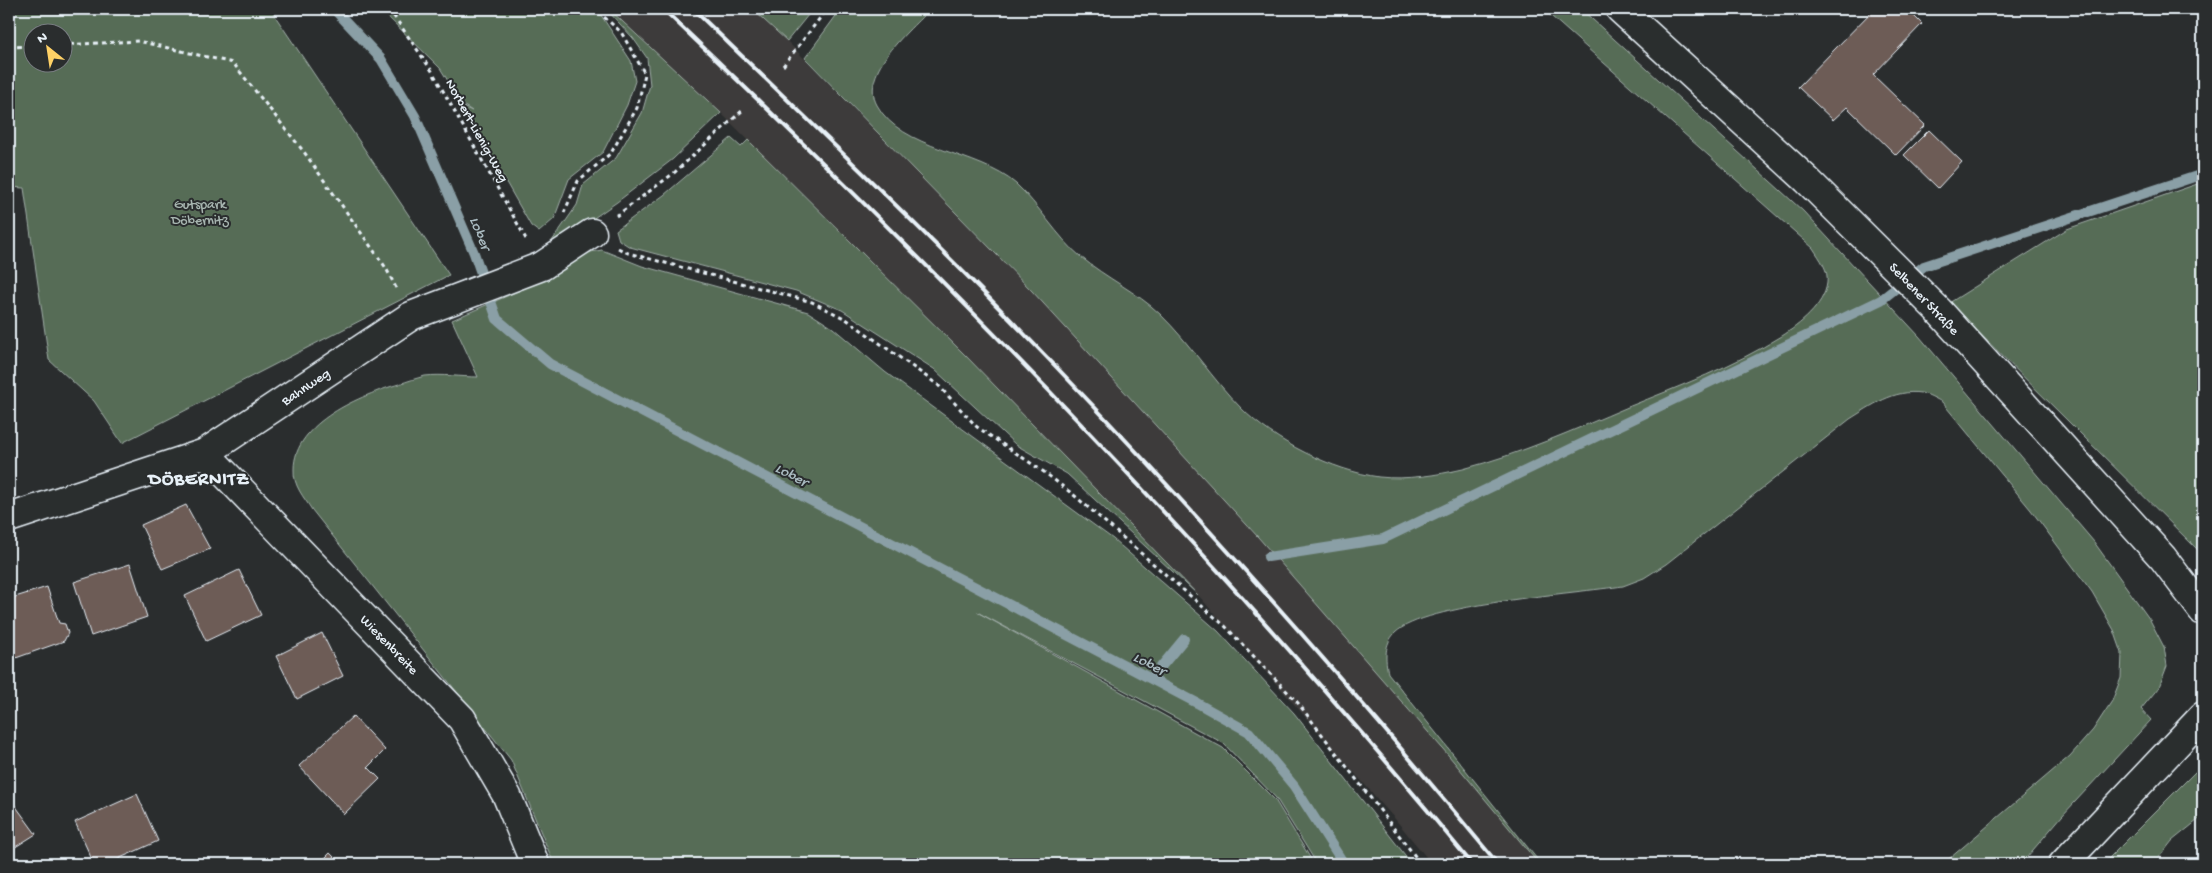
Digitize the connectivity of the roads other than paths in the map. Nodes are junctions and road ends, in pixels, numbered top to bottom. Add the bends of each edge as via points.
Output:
1 (1620, 9) edge
2 (592, 233) road end
3 (205, 453) junction
4 (9, 518) edge
5 (2203, 612) edge
6 (2203, 716) edge
7 (535, 864) edge
8 (2063, 864) edge

1 - 5 street, Selbener Straße via 1807,180 1938,310 2163,558
2 - 3 street, Bahnweg via 535,269 411,316
3 - 4 street, Bahnweg
3 - 7 street, Wiesenbreite via 462,719 507,796
6 - 8 street

